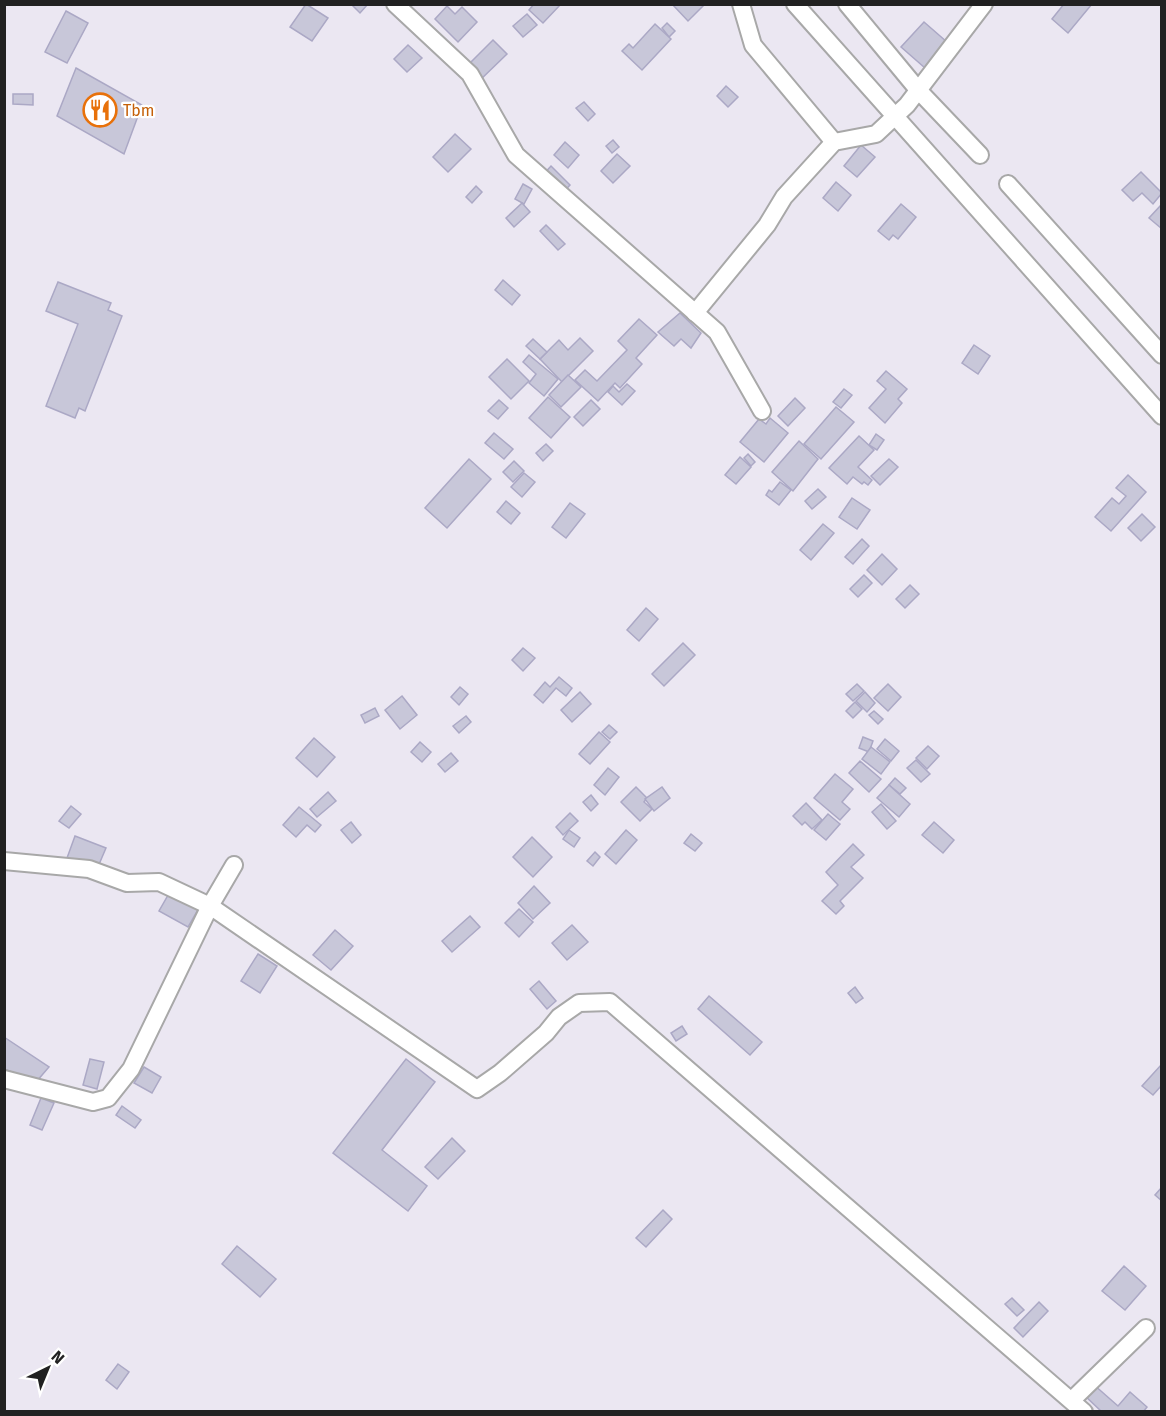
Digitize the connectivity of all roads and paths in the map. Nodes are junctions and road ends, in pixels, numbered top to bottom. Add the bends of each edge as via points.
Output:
1 (395, 4) edge
2 (741, 4) edge
3 (795, 4) edge
4 (847, 4) edge
5 (984, 4) edge
6 (919, 91) junction
7 (894, 117) junction
8 (834, 141) junction
9 (980, 155) dead end
10 (1008, 184) dead end
11 (695, 313) junction
12 (1161, 355) edge
13 (762, 411) dead end
14 (1161, 416) edge
15 (4, 861) edge
16 (234, 865) dead end
17 (210, 906) junction
18 (4, 1079) edge
19 (1146, 1328) dead end
20 (1078, 1405) edge

1 - 11 street via 470,74 516,155
2 - 8 street via 753,45
3 - 7 street
4 - 6 street
5 - 6 street
6 - 7 street
6 - 9 street
7 - 8 street via 876,134
7 - 14 street
8 - 11 street via 784,197 767,225
10 - 12 street
11 - 13 street via 717,332
15 - 17 street via 88,869 127,883 159,882
16 - 17 street
17 - 18 street via 131,1069 108,1098 93,1102
17 - 20 street via 477,1089 579,1003 610,1002
19 - 20 street

